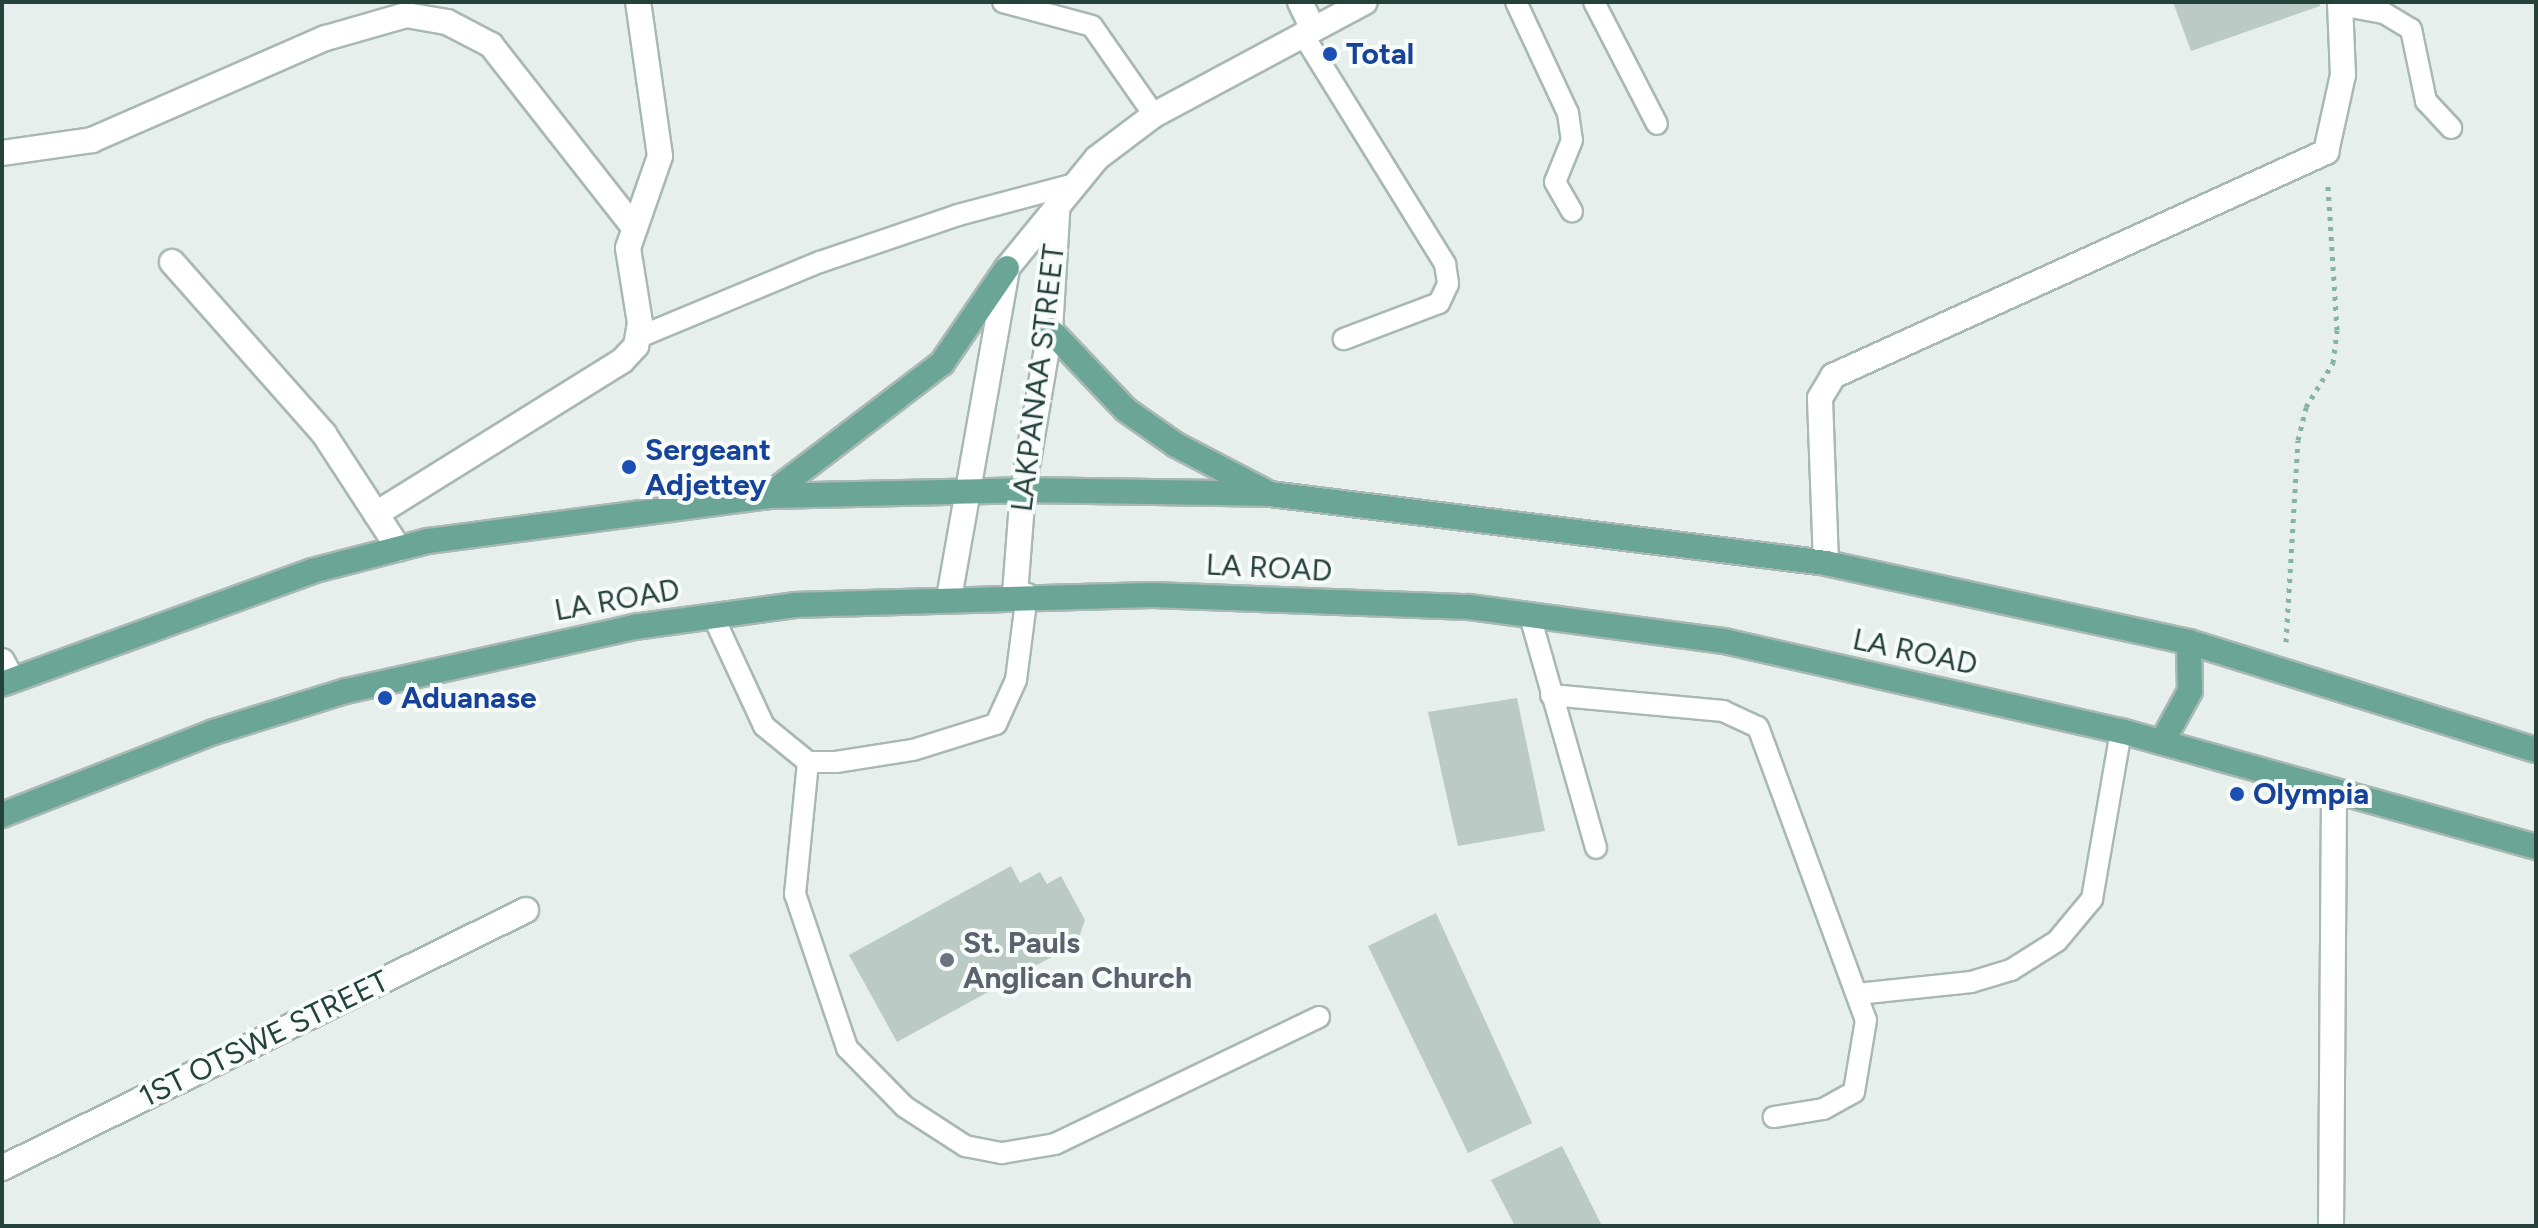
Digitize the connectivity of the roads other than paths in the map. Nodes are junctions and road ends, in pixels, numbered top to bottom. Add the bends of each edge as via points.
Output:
1 (638, 2) edge
2 (1003, 2) edge
3 (1300, 2) edge
4 (1365, 2) edge
5 (1516, 2) edge
6 (1594, 2) edge
7 (2340, 3) edge
8 (1307, 30) junction
9 (1154, 115) junction
10 (1657, 124) dead end
11 (2451, 128) dead end
12 (2, 153) edge
13 (1064, 192) junction
14 (1572, 212) dead end
15 (632, 225) junction
16 (172, 262) dead end
17 (1007, 268) junction
18 (1050, 330) junction
19 (637, 338) junction
20 (1344, 339) dead end
21 (969, 490) junction
22 (1023, 490) junction
23 (1270, 494) junction
24 (768, 496) junction
25 (376, 514) junction
26 (399, 549) junction
27 (1826, 563) junction
28 (1021, 594) junction
29 (949, 598) junction
30 (713, 616) junction
31 (1530, 616) junction
32 (2189, 642) junction
33 (5, 675) edge
34 (1551, 695) junction
35 (2121, 731) junction
36 (2162, 742) junction
37 (2536, 750) edge
38 (808, 762) junction
39 (2334, 792) junction
40 (2, 815) edge
41 (2536, 847) edge
42 (1596, 848) dead end
43 (526, 910) dead end
44 (1857, 994) junction
45 (1319, 1017) dead end
46 (1774, 1117) dead end
47 (2, 1168) edge
48 (2331, 1226) edge

1 - 15 street via 660,156
2 - 9 lane via 1092,26
3 - 8 street
4 - 8 street
5 - 14 lane via 1568,113 1572,140 1555,182
6 - 10 lane
7 - 11 lane via 2384,13 2411,29 2426,101
7 - 27 street via 2343,75 2326,152 1833,376 1820,398
8 - 9 street
8 - 20 lane via 1445,264 1448,284 1439,303
9 - 13 street
12 - 15 street via 92,140 326,38 406,15 447,22 491,45
13 - 17 street, LAKPANAA STREET
13 - 18 street, LAKPANAA STREET
13 - 19 lane via 958,215 820,262
15 - 19 street
16 - 25 street via 314,422
17 - 21 street, LAKPANAA STREET
17 - 24 main road via 942,363
18 - 22 street, LAKPANAA STREET
18 - 23 main road via 1126,410 1176,445
19 - 25 street via 622,361
21 - 22 main road
21 - 24 main road
21 - 29 street, LAKPANAA STREET
22 - 23 main road
22 - 28 street, LAKPANAA STREET
23 - 27 main road
24 - 26 main road
25 - 26 street
26 - 33 main road via 312,571
27 - 32 main road
28 - 29 main road, LA ROAD
28 - 31 main road, LA ROAD via 1469,607
28 - 38 lane via 1016,680 996,724 913,750
29 - 30 main road, LA ROAD via 794,605
30 - 38 lane via 764,726
30 - 40 main road, LA ROAD via 490,655 346,691 200,737
31 - 34 lane
31 - 35 main road, LA ROAD via 1724,641
32 - 36 main road via 2190,691
32 - 37 main road
34 - 42 lane
34 - 44 lane via 1723,711 1758,727
35 - 36 main road, LA ROAD
35 - 44 lane via 2092,899 2057,941 2011,970 1971,982
36 - 39 main road, LA ROAD
38 - 45 lane via 795,894 847,1048 905,1107 965,1146 1002,1153 1055,1144
39 - 41 main road, LA ROAD
39 - 48 street
43 - 47 street, 1ST OTSWE STREET
44 - 46 lane via 1866,1020 1854,1092 1823,1109

